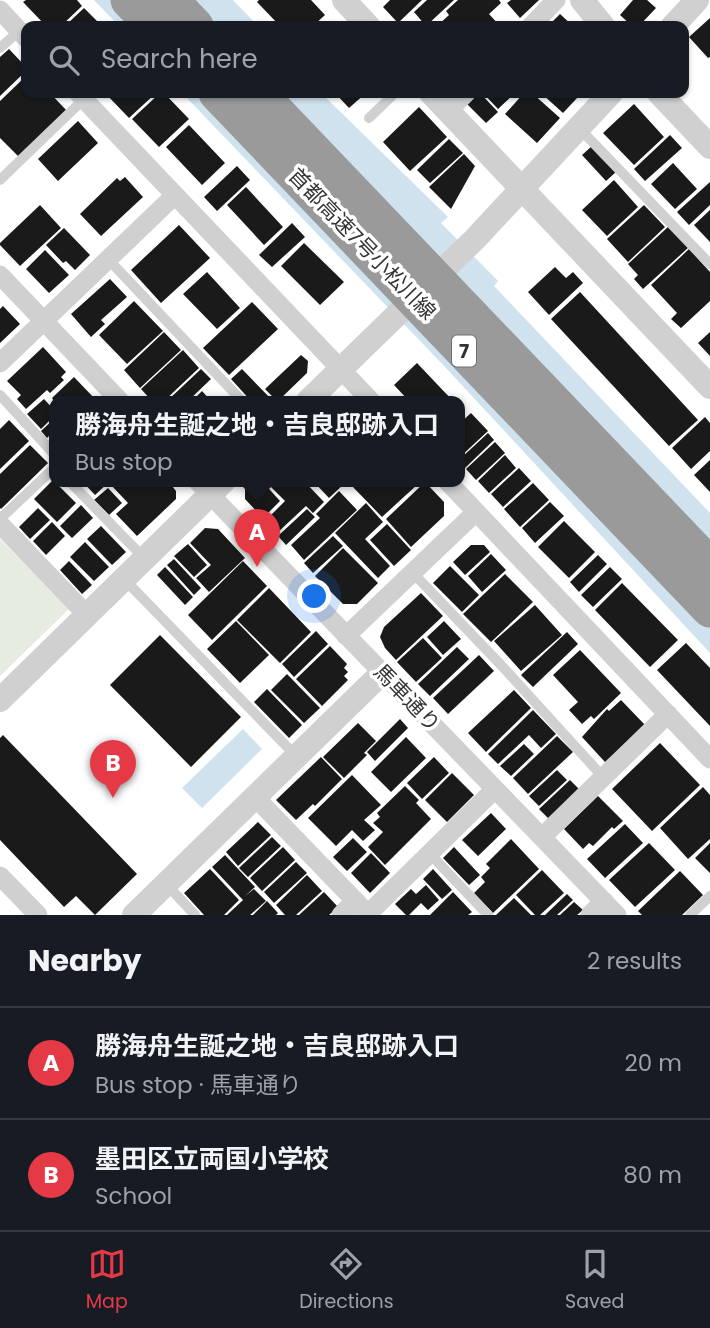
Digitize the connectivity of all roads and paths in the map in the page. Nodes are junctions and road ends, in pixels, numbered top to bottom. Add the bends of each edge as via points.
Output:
1 (129, 0) edge
2 (170, 0) edge
3 (344, 0) edge
4 (556, 0) edge
5 (582, 0) edge
6 (697, 0) edge
7 (0, 10) edge
8 (149, 21) edge
9 (190, 21) edge
10 (363, 21) edge
11 (536, 21) edge
12 (599, 21) edge
13 (678, 21) edge
14 (21, 32) edge
15 (21, 35) edge
16 (0, 48) edge
17 (79, 98) edge
18 (83, 98) edge
19 (222, 98) edge
20 (263, 98) edge
21 (390, 98) edge
22 (606, 98) edge
23 (664, 98) edge
24 (440, 102) edge
25 (369, 118) dead end
26 (579, 127) junction
27 (710, 147) edge
28 (0, 180) edge
29 (522, 188) junction
30 (175, 195) junction
31 (108, 259) junction
32 (710, 264) edge
33 (0, 275) edge
34 (44, 321) junction
35 (0, 363) edge
36 (340, 369) junction
37 (710, 387) edge
38 (0, 395) edge
39 (115, 396) edge
40 (237, 396) edge
41 (313, 396) edge
42 (366, 396) edge
43 (49, 449) edge
44 (49, 473) edge
45 (75, 487) edge
46 (209, 487) edge
47 (211, 487) edge
48 (453, 487) edge
49 (476, 512) junction
50 (0, 521) edge
51 (145, 559) junction
52 (710, 566) edge
53 (413, 573) junction
54 (124, 579) junction
55 (710, 609) edge
56 (87, 615) junction
57 (346, 636) junction
58 (382, 673) junction
59 (0, 700) edge
60 (668, 714) junction
61 (296, 756) junction
62 (710, 759) edge
63 (603, 777) junction
64 (495, 789) junction
65 (255, 797) junction
66 (542, 837) junction
67 (429, 853) junction
68 (0, 876) edge
69 (166, 884) junction
70 (710, 896) edge
71 (364, 910) edge
72 (604, 910) edge
73 (38, 915) edge
74 (134, 915) edge
75 (195, 915) edge
76 (341, 915) edge
77 (488, 915) edge
78 (690, 915) edge

1 - 8 highway
2 - 9 highway
3 - 10 street
4 - 11 street
5 - 12 street
6 - 13 street
7 - 14 street
15 - 16 lane
17 - 28 lane
18 - 30 street
19 - 55 highway, 首都高速7号小松川線 / 7
20 - 52 highway, 首都高速7号小松川線 / 7
21 - 25 lane
22 - 26 street
23 - 27 street
24 - 29 street
26 - 29 street
26 - 32 lane
29 - 36 street
29 - 37 street
30 - 31 street
30 - 36 street
31 - 34 street
31 - 40 lane
33 - 34 street
34 - 35 street
34 - 39 street
36 - 41 street
36 - 42 street
38 - 43 lane
44 - 50 lane
45 - 51 lane
46 - 51 street
47 - 57 street, 馬車通り
48 - 49 street
49 - 53 street
49 - 60 street
50 - 56 street
51 - 54 street
53 - 57 street
53 - 63 lane
54 - 56 street
54 - 61 lane
56 - 59 street
57 - 58 street, 馬車通り
58 - 61 street
58 - 64 street, 馬車通り
60 - 62 street
60 - 63 street
61 - 65 street
63 - 66 street
64 - 66 street, 馬車通り
64 - 67 street
65 - 69 street
65 - 71 street
66 - 72 street, 馬車通り
67 - 71 street
67 - 77 lane
68 - 73 street
69 - 74 street
69 - 75 lane
70 - 78 lane
71 - 76 street

